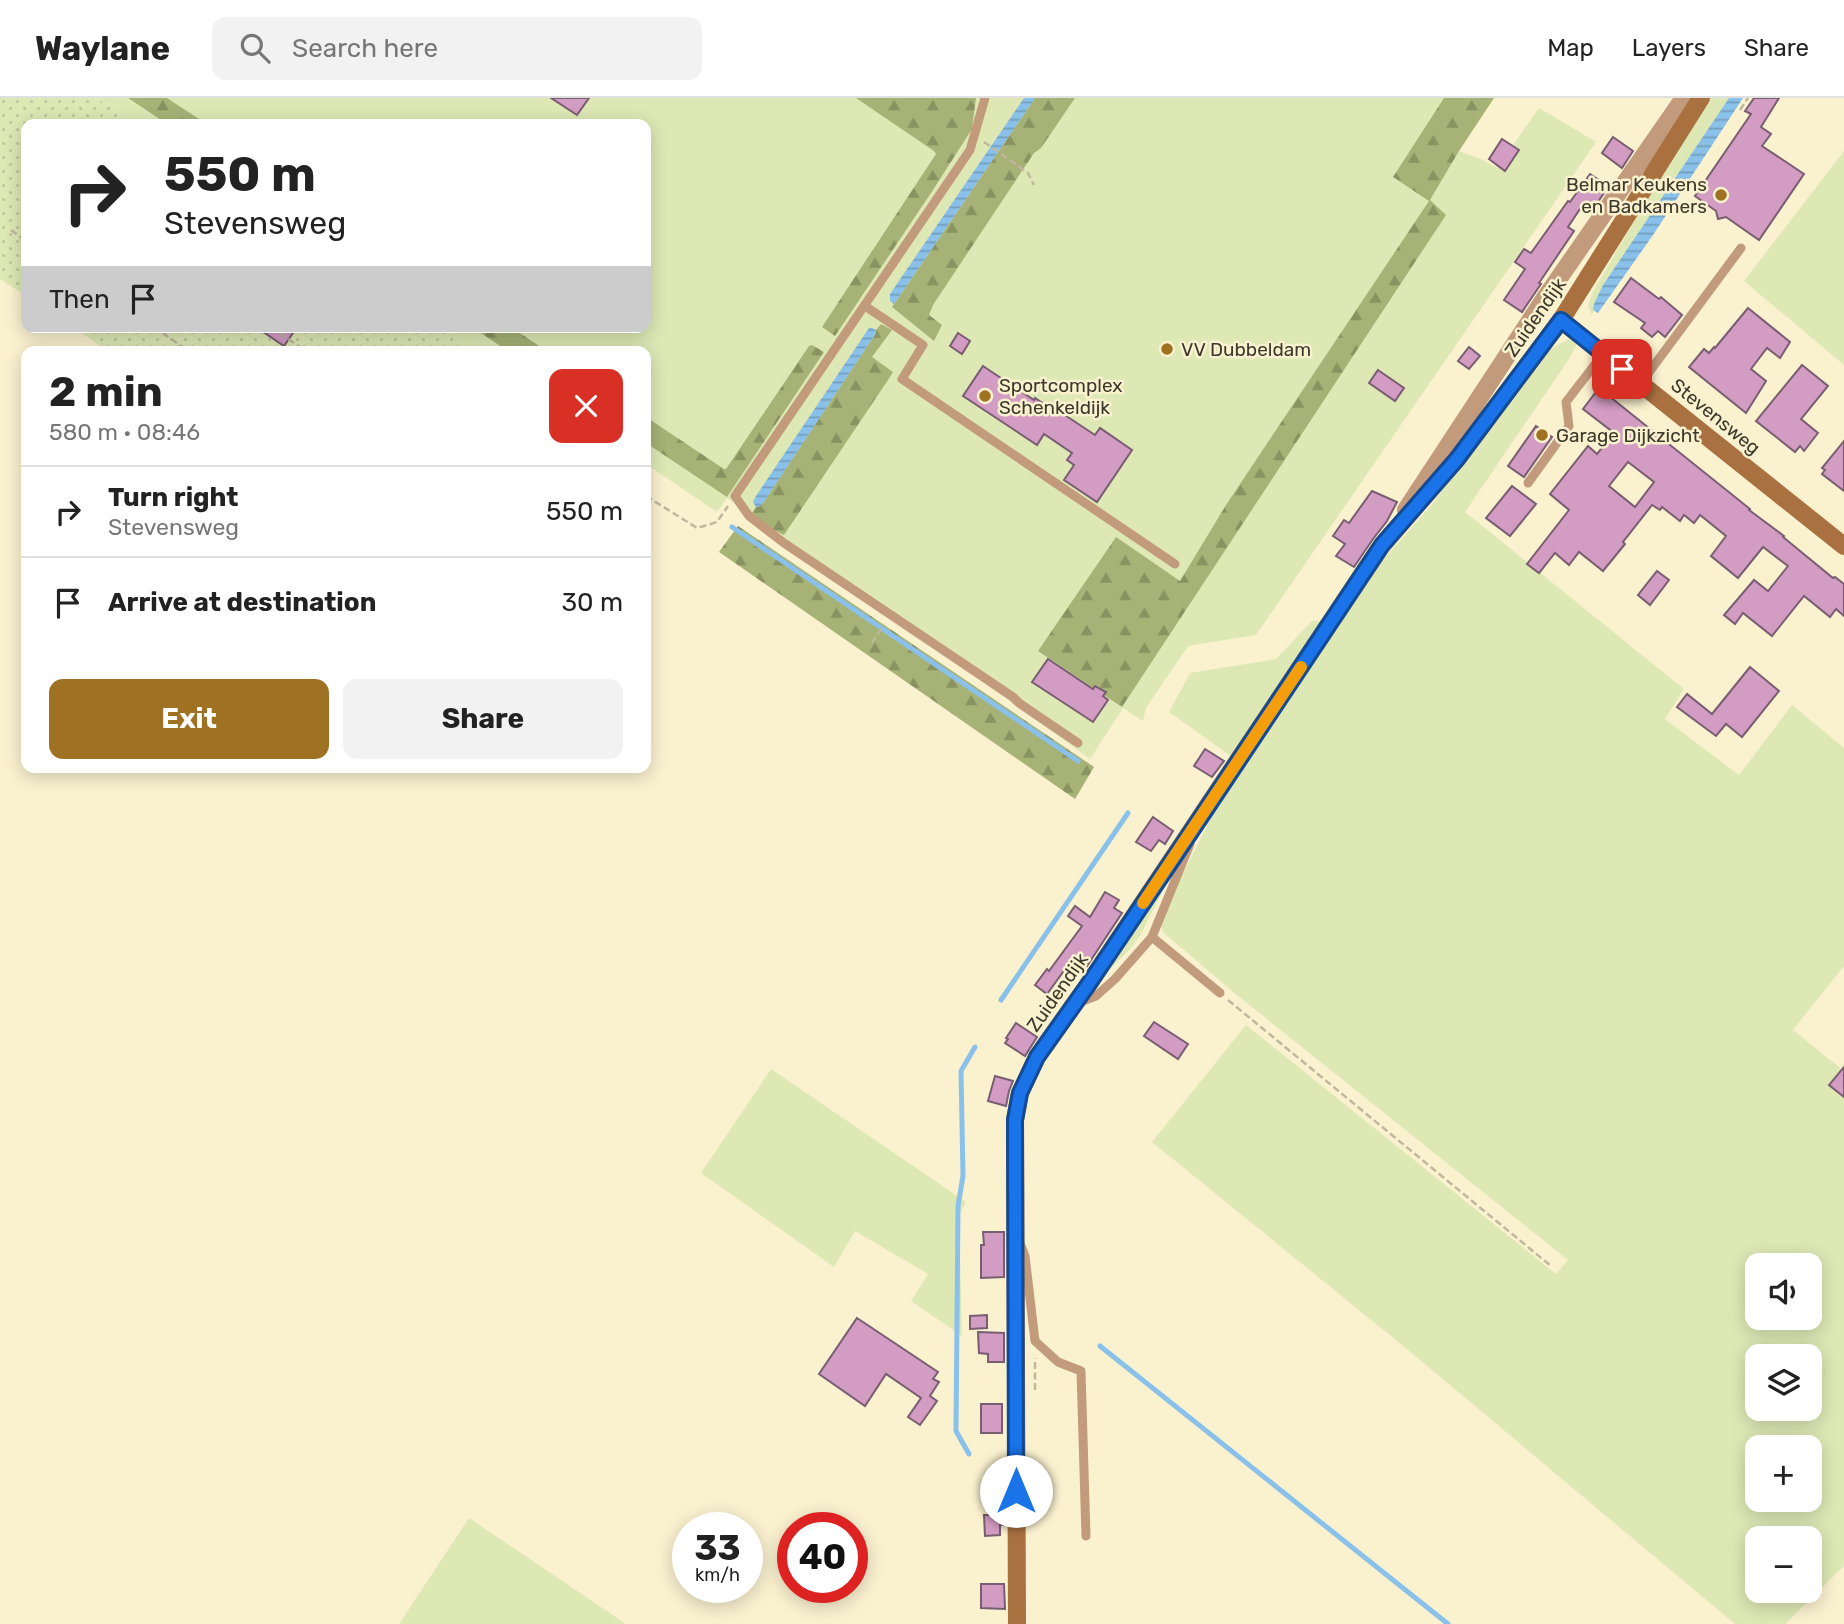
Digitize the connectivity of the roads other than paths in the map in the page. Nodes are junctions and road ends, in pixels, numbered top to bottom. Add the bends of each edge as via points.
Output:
1 (985, 98) edge
2 (1684, 98) edge
3 (1701, 98) edge
4 (1741, 248) dead end
5 (865, 306) junction
6 (1561, 320) junction
7 (1603, 354) junction
8 (1641, 383) junction
9 (1528, 483) dead end
10 (1382, 545) junction
11 (1844, 546) edge
12 (1175, 564) dead end
13 (1078, 743) dead end
14 (1202, 817) junction
15 (1152, 937) junction
16 (1220, 993) road end
17 (1074, 1004) junction
18 (1014, 1224) junction
19 (1086, 1536) dead end
20 (1017, 1624) edge

1 - 5 lane via 971,150
2 - 10 street, Zuidendijk
3 - 6 street, Zuidendijk
4 - 8 lane
5 - 12 lane via 923,345 902,379
5 - 13 lane via 734,496 749,516 784,543
6 - 7 street, Stevensweg
6 - 10 street, Zuidendijk via 1457,459
7 - 8 street, Stevensweg
7 - 9 lane via 1566,402 1569,426
8 - 11 street, Stevensweg
10 - 14 street, Zuidendijk
14 - 15 lane
14 - 17 street, Zuidendijk
15 - 16 lane
15 - 17 lane via 1096,996
17 - 18 street, Zuidendijk via 1037,1057 1020,1093 1015,1120
18 - 19 lane via 1025,1256 1035,1340 1058,1362 1081,1371
18 - 20 street, Zuidendijk

